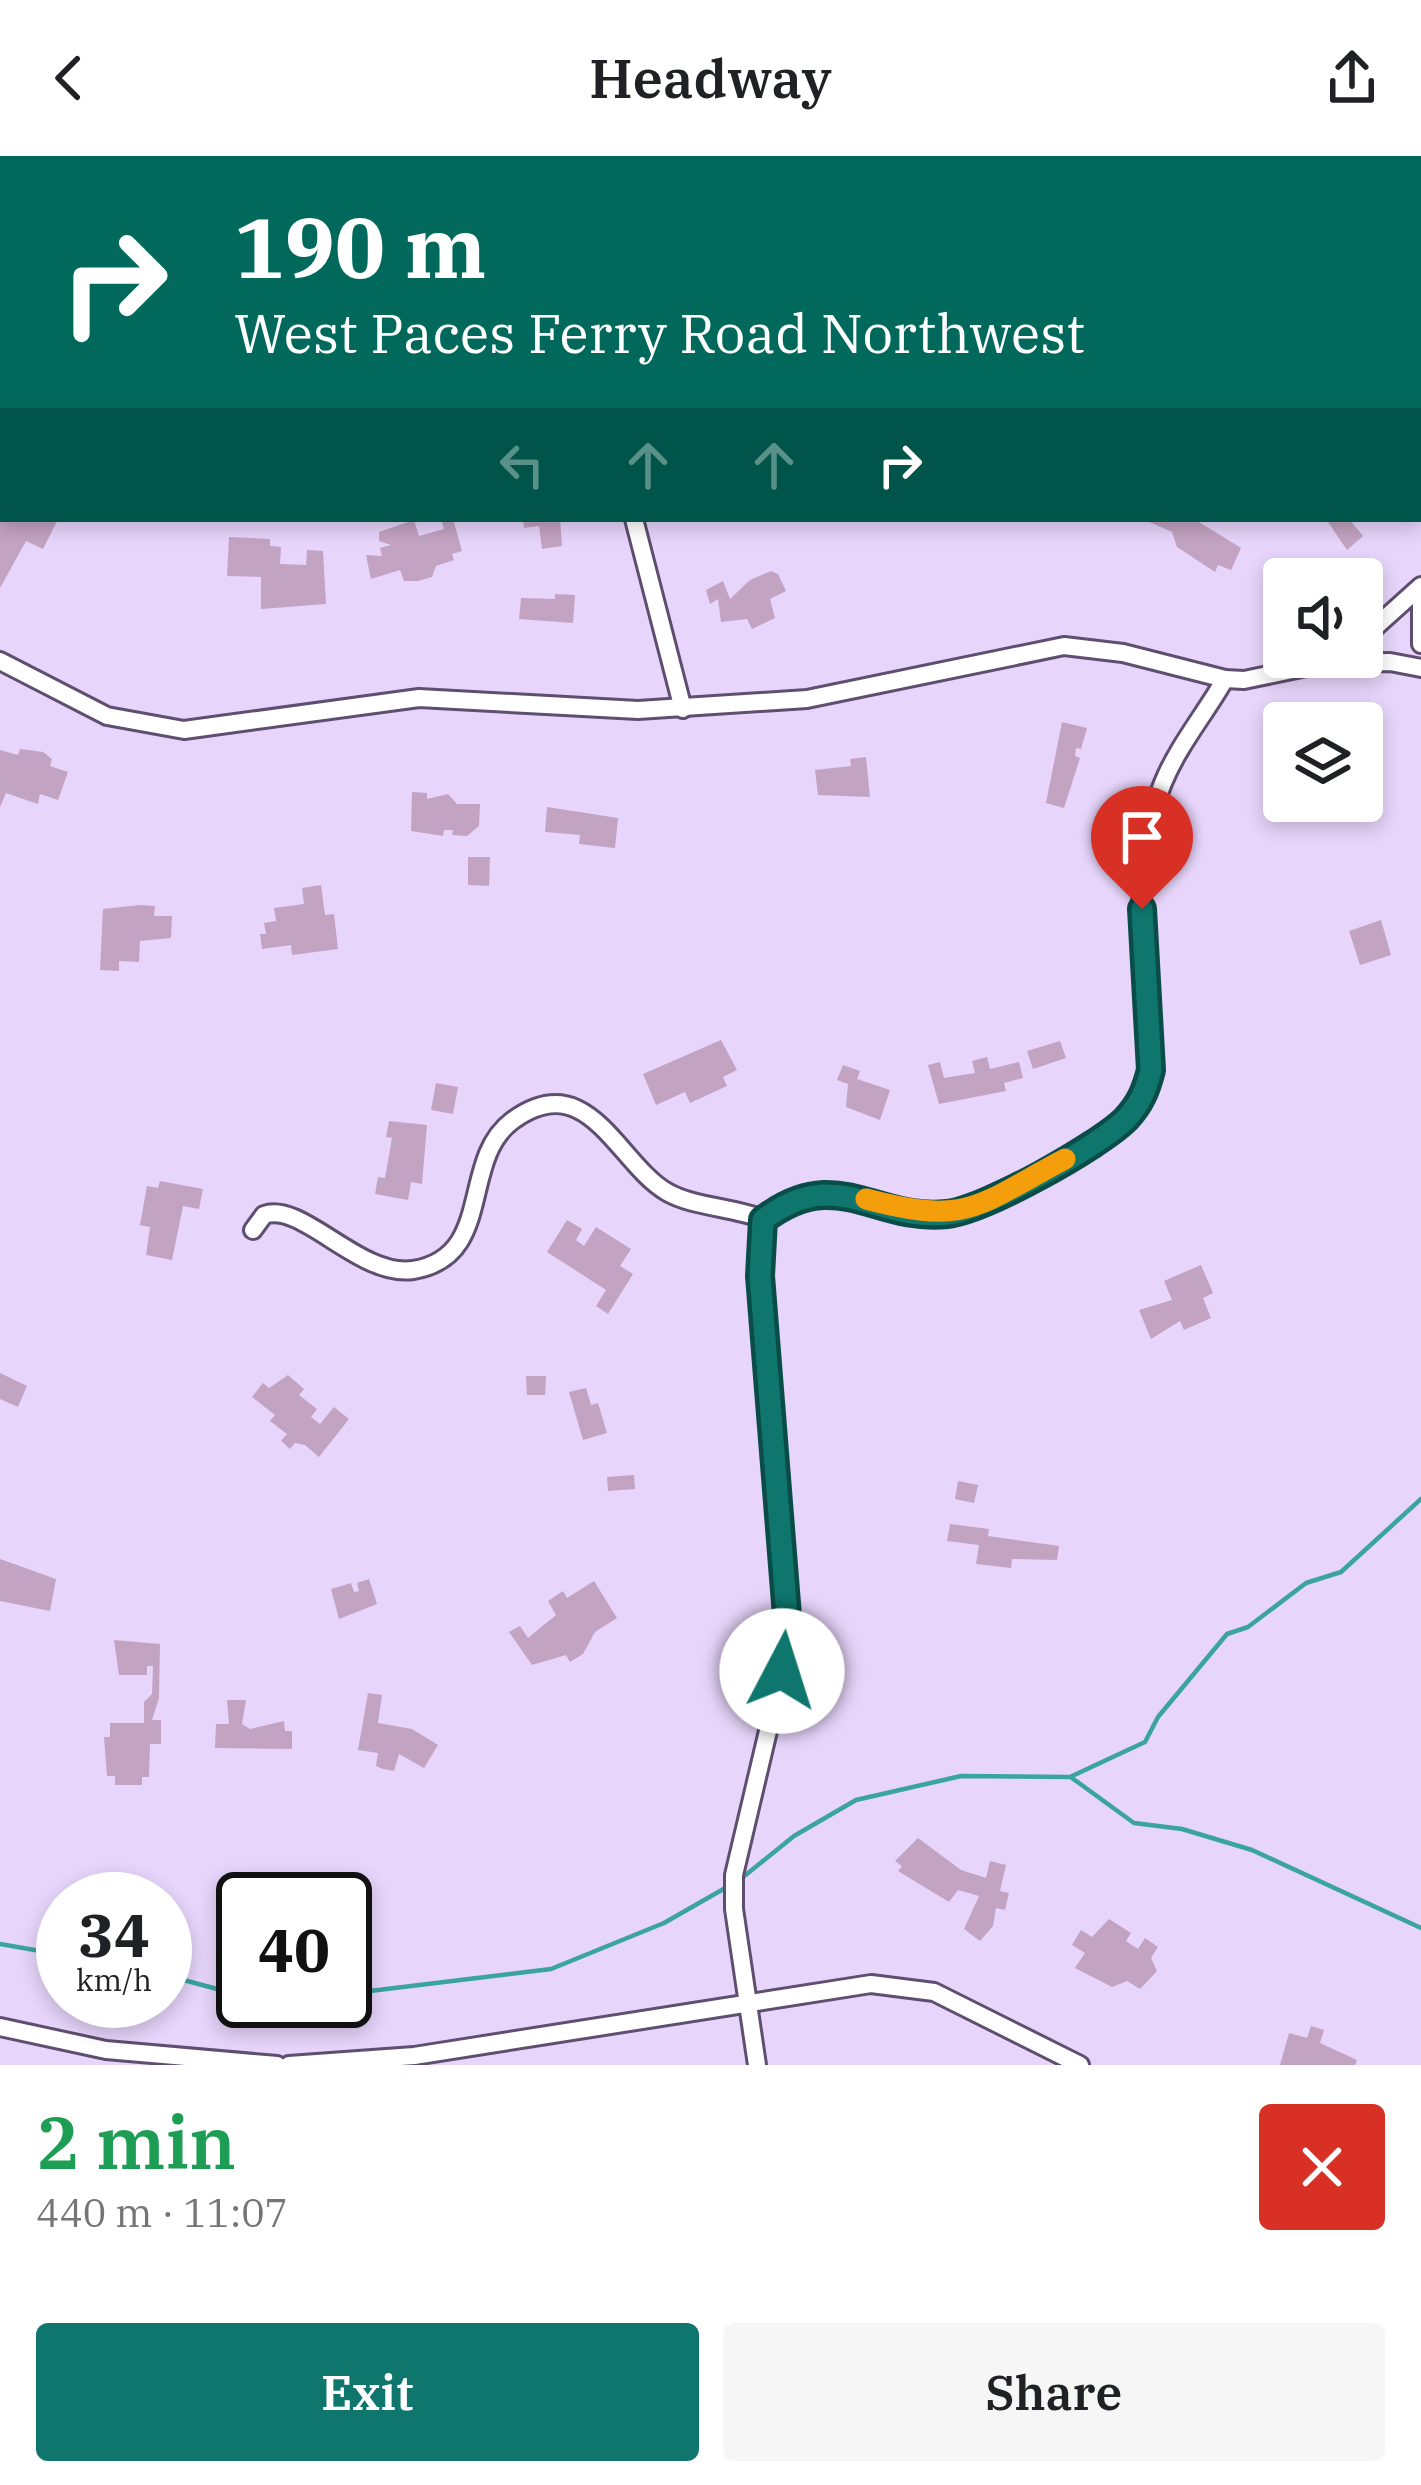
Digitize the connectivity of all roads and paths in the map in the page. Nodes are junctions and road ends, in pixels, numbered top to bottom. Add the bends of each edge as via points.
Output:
1 (635, 522) edge
2 (1421, 586) edge
3 (1421, 602) edge
4 (1383, 620) edge
5 (1421, 644) edge
6 (0, 661) edge
7 (1383, 662) edge
8 (1421, 668) edge
9 (1263, 672) edge
10 (1225, 679) junction
11 (682, 709) junction
12 (763, 1220) junction
13 (253, 1230) dead end
14 (746, 2000) junction
15 (0, 2027) edge
16 (162, 2061) edge
17 (277, 2065) edge
18 (289, 2065) edge
19 (757, 2065) edge
20 (1080, 2065) edge

1 - 11 street
2 - 4 street
3 - 5 street
6 - 11 street via 107,716 184,730 418,698
7 - 8 street
9 - 10 street
10 - 11 street via 1064,646 856,692
10 - 12 street via 1179,752 1153,814 1142,909 1151,1070 1130,1115 1092,1146 961,1212 925,1214 825,1192 792,1200
12 - 13 street via 668,1193 600,1121 550,1107 518,1117 494,1139 471,1225 446,1257 417,1270 371,1265 282,1212 264,1215
12 - 14 street via 760,1276 787,1616 781,1676 734,1875
14 - 18 street via 414,2056
14 - 19 street
14 - 20 street via 904,1986 934,1992
15 - 16 street
16 - 17 street

